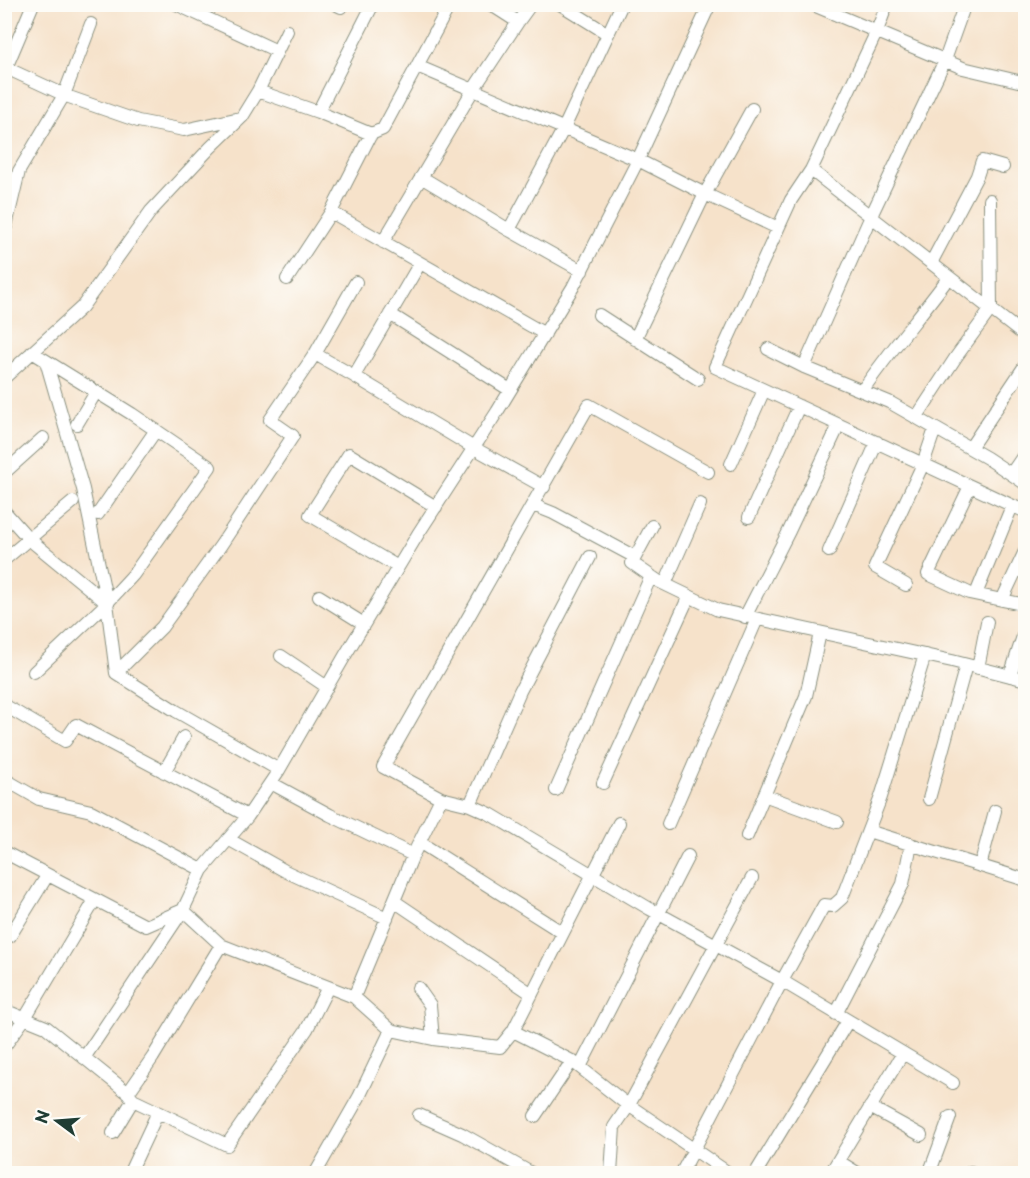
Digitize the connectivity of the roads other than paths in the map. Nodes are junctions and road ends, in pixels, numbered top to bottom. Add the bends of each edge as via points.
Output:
1 (33, 4) edge
2 (176, 4) edge
3 (373, 4) edge
4 (450, 4) edge
5 (490, 4) edge
6 (531, 4) edge
7 (560, 4) edge
8 (622, 4) edge
9 (710, 4) edge
10 (811, 4) edge
11 (887, 4) edge
12 (965, 4) edge
13 (518, 22) junction
14 (91, 24) dead end
15 (287, 31) dead end
16 (876, 31) junction
17 (608, 34) junction
18 (277, 51) junction
19 (945, 60) junction
20 (417, 66) junction
21 (5, 68) edge
22 (1026, 79) edge
23 (473, 90) junction
24 (258, 91) junction
25 (64, 95) junction
26 (752, 109) dead end
27 (318, 112) junction
28 (242, 117) junction
29 (564, 129) junction
30 (371, 134) junction
31 (638, 160) junction
32 (1003, 167) dead end
33 (811, 170) junction
34 (421, 177) junction
35 (705, 194) junction
36 (990, 200) dead end
37 (331, 212) junction
38 (871, 216) junction
39 (6, 226) edge
40 (778, 228) junction
41 (509, 230) junction
42 (383, 242) junction
43 (420, 263) junction
44 (931, 263) junction
45 (582, 271) junction
46 (949, 277) junction
47 (287, 279) dead end
48 (357, 282) dead end
49 (991, 309) junction
50 (390, 314) junction
51 (599, 315) dead end
52 (1026, 333) edge
53 (545, 334) junction
54 (635, 339) junction
55 (768, 349) dead end
56 (32, 352) junction
57 (315, 354) junction
58 (46, 361) junction
59 (1026, 364) edge
60 (804, 367) junction
61 (354, 376) junction
62 (4, 378) edge
63 (698, 379) dead end
64 (510, 390) junction
65 (764, 390) junction
66 (862, 391) junction
67 (96, 392) junction
68 (799, 406) junction
69 (916, 418) junction
70 (76, 424) dead end
71 (839, 425) junction
72 (935, 429) junction
73 (156, 430) junction
74 (43, 438) dead end
75 (877, 442) junction
76 (474, 448) junction
77 (970, 448) junction
78 (1026, 452) edge
79 (730, 464) dead end
80 (923, 464) junction
81 (708, 472) dead end
82 (4, 473) edge
83 (1011, 474) junction
84 (1026, 484) edge
85 (970, 486) junction
86 (544, 487) junction
87 (73, 502) dead end
88 (700, 504) dead end
89 (533, 505) junction
90 (436, 507) junction
91 (1021, 508) edge
92 (4, 511) edge
93 (98, 514) dead end
94 (749, 517) dead end
95 (652, 526) dead end
96 (29, 539) junction
97 (1026, 549) edge
98 (829, 551) dead end
99 (590, 557) dead end
100 (635, 557) junction
101 (4, 560) edge
102 (398, 567) junction
103 (651, 576) junction
104 (665, 584) junction
105 (906, 585) dead end
106 (976, 594) junction
107 (319, 596) dead end
108 (689, 596) junction
109 (1002, 600) junction
110 (107, 603) junction
111 (1026, 606) edge
112 (751, 618) junction
113 (987, 622) dead end
114 (364, 624) junction
115 (1025, 630) edge
116 (820, 633) junction
117 (925, 655) junction
118 (281, 656) dead end
119 (972, 666) junction
120 (34, 672) dead end
121 (117, 673) junction
122 (1010, 676) junction
123 (1026, 680) edge
124 (327, 687) junction
125 (4, 705) edge
126 (184, 737) dead end
127 (279, 770) junction
128 (164, 772) junction
129 (4, 779) edge
130 (271, 783) junction
131 (603, 783) dead end
132 (556, 790) dead end
133 (764, 795) junction
134 (441, 798) junction
135 (929, 799) dead end
136 (470, 805) junction
137 (995, 811) dead end
138 (248, 816) junction
139 (837, 822) dead end
140 (619, 823) dead end
141 (668, 824) dead end
142 (868, 831) junction
143 (747, 836) dead end
144 (228, 839) junction
145 (419, 842) junction
146 (912, 844) junction
147 (4, 852) edge
148 (413, 855) junction
149 (688, 856) dead end
150 (980, 866) junction
151 (201, 870) junction
152 (592, 875) junction
153 (47, 876) junction
154 (752, 878) dead end
155 (1026, 880) edge
156 (95, 900) junction
157 (394, 901) junction
158 (183, 910) junction
159 (658, 914) junction
160 (387, 918) junction
161 (563, 933) junction
162 (6, 939) edge
163 (221, 945) junction
164 (716, 945) junction
165 (782, 981) junction
166 (328, 987) junction
167 (418, 988) dead end
168 (532, 994) junction
169 (354, 997) junction
170 (4, 1010) edge
171 (836, 1014) junction
172 (25, 1018) junction
173 (848, 1021) junction
174 (391, 1030) junction
175 (513, 1030) junction
176 (433, 1039) junction
177 (4, 1047) edge
178 (903, 1053) junction
179 (84, 1058) junction
180 (576, 1064) junction
181 (953, 1083) dead end
182 (130, 1097) junction
183 (629, 1105) junction
184 (870, 1107) junction
185 (158, 1112) junction
186 (419, 1115) dead end
187 (535, 1116) dead end
188 (950, 1117) dead end
189 (113, 1133) dead end
190 (921, 1135) dead end
191 (693, 1149) junction
192 (838, 1161) junction
193 (129, 1173) edge
194 (315, 1173) edge
195 (533, 1173) edge
196 (611, 1173) edge
197 (681, 1173) edge
198 (730, 1173) edge
199 (755, 1173) edge
200 (830, 1173) edge
201 (859, 1173) edge
202 (929, 1173) edge

1 - 21 street
2 - 18 street
3 - 27 street
4 - 20 street
5 - 13 street
6 - 13 street
7 - 17 street
8 - 17 street
9 - 31 street
10 - 16 street
11 - 16 street
12 - 19 street
13 - 23 street
14 - 25 street
15 - 18 street
16 - 19 street
16 - 33 street
17 - 29 street
18 - 24 street
19 - 22 street via 1018,81
19 - 38 street
20 - 23 street
20 - 30 street via 383,129
21 - 25 street
23 - 29 street
23 - 34 street
24 - 27 street
24 - 28 street
25 - 28 street via 138,121 184,130
25 - 39 street via 19,171
26 - 35 street
27 - 30 street
28 - 56 street via 151,211 82,308
29 - 31 street
29 - 41 street
30 - 37 street
31 - 35 street
31 - 45 street
32 - 44 street via 982,161
33 - 38 street
33 - 40 street
34 - 41 street
34 - 42 street
35 - 40 street
35 - 54 street
36 - 49 street
37 - 42 street
37 - 47 street
38 - 44 street
38 - 60 street
40 - 65 street via 715,367
41 - 45 street
42 - 43 street
43 - 50 street
43 - 53 street
44 - 46 street
45 - 53 street
46 - 49 street
46 - 66 street
48 - 57 street
49 - 52 street
49 - 69 street
50 - 61 street
50 - 64 street
51 - 54 street
53 - 64 street
54 - 63 street
55 - 60 street
56 - 58 street
56 - 62 street
57 - 61 street
57 - 121 street via 270,420 293,436 162,627
58 - 67 street
58 - 110 street via 83,489
59 - 77 street
60 - 66 street
61 - 76 street
64 - 76 street
65 - 68 street
65 - 79 street
66 - 69 street
67 - 70 street
67 - 73 street
68 - 71 street
68 - 94 street
69 - 72 street
71 - 75 street
71 - 112 street
72 - 77 street
72 - 80 street
73 - 93 street
73 - 110 street via 210,467 133,575
74 - 82 street
75 - 80 street
75 - 98 street
76 - 86 street
76 - 90 street
77 - 83 street
78 - 83 street
80 - 85 street
80 - 105 street via 875,567
81 - 86 street via 589,405
83 - 84 street
85 - 91 street
85 - 106 street via 928,574
86 - 89 street
87 - 96 street
88 - 104 street
89 - 100 street
89 - 134 street via 382,767
90 - 102 street
90 - 102 street via 349,454 310,514
91 - 106 street
92 - 96 street
95 - 100 street
96 - 101 street
96 - 110 street
97 - 109 street
99 - 136 street via 520,691
100 - 103 street via 632,563
102 - 114 street
103 - 104 street
103 - 132 street
104 - 108 street
106 - 109 street
107 - 114 street
108 - 112 street via 718,610
108 - 131 street
109 - 111 street
110 - 120 street
110 - 121 street
112 - 116 street
112 - 141 street
113 - 119 street
114 - 124 street
115 - 122 street
116 - 117 street
116 - 133 street via 806,696
117 - 119 street
117 - 142 street
118 - 124 street
119 - 122 street
119 - 135 street
121 - 127 street
122 - 123 street
124 - 127 street
125 - 128 street via 64,741 76,725
126 - 128 street
127 - 130 street
128 - 138 street
129 - 151 street via 39,799 91,811
130 - 138 street
130 - 148 street
133 - 139 street
133 - 143 street
134 - 136 street
134 - 145 street
136 - 152 street
137 - 150 street
138 - 144 street
140 - 152 street
142 - 146 street
142 - 165 street via 842,898 833,906 824,905
144 - 151 street
144 - 160 street via 287,872
145 - 148 street
145 - 161 street
146 - 150 street
146 - 171 street via 903,884
147 - 153 street
148 - 157 street
149 - 159 street
150 - 155 street
151 - 158 street
152 - 159 street
152 - 161 street
153 - 156 street
153 - 162 street
154 - 164 street
156 - 158 street via 146,926
156 - 172 street
157 - 160 street
157 - 168 street
158 - 163 street
158 - 179 street
159 - 164 street
159 - 180 street
160 - 169 street
161 - 168 street
163 - 166 street
163 - 182 street
164 - 165 street
164 - 183 street
165 - 171 street
165 - 191 street
166 - 169 street
166 - 185 street via 307,1029 227,1145
167 - 176 street via 430,1005
168 - 175 street
169 - 174 street
170 - 172 street
171 - 173 street
172 - 177 street
172 - 179 street via 46,1027
173 - 178 street
173 - 199 street
174 - 176 street
174 - 194 street via 359,1097
175 - 176 street via 500,1047
175 - 180 street
178 - 181 street
178 - 184 street
179 - 182 street
180 - 183 street
180 - 187 street
182 - 185 street
182 - 189 street
183 - 191 street
183 - 196 street via 614,1127
184 - 190 street
184 - 192 street
185 - 193 street
186 - 195 street
188 - 202 street
191 - 197 street
191 - 198 street
192 - 200 street
192 - 201 street

